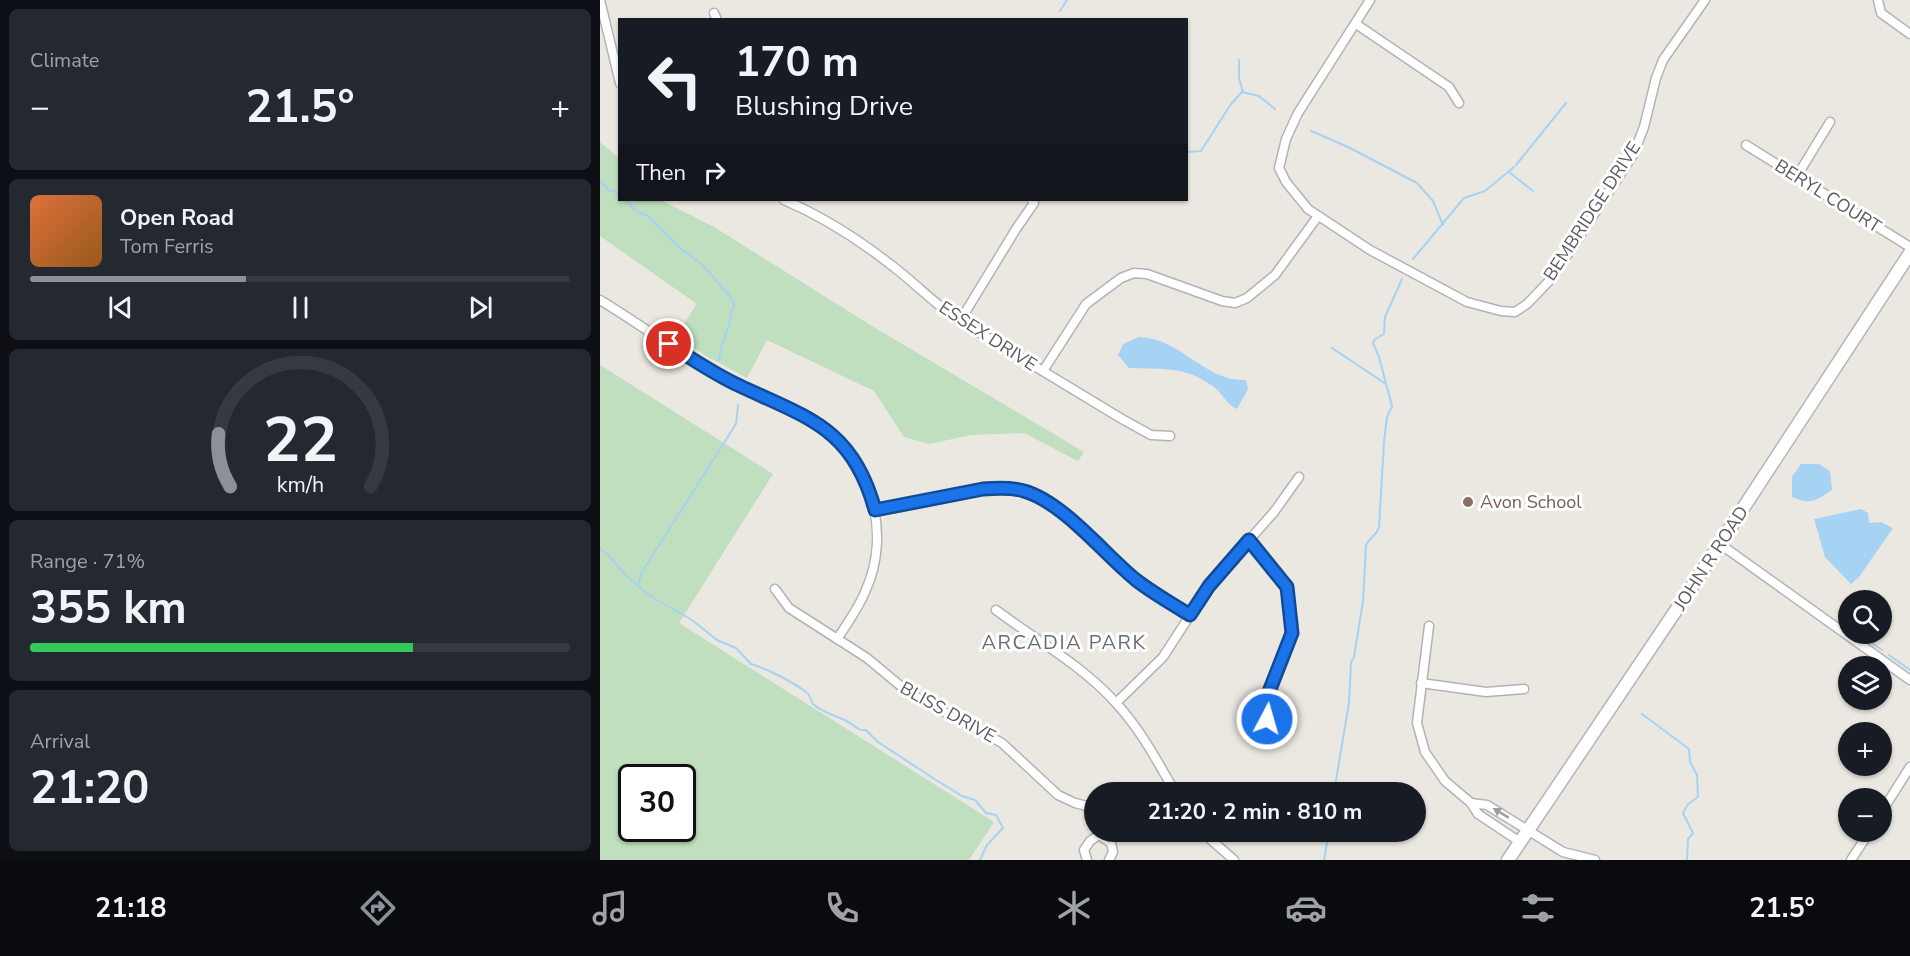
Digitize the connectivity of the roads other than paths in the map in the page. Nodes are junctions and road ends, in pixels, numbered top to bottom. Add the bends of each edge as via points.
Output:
1 (600, 0) edge
2 (1370, 0) edge
3 (1705, 0) edge
4 (1878, 0) edge
5 (602, 21) edge
6 (1356, 24) junction
7 (1910, 33) edge
8 (618, 76) edge
9 (1459, 103) dead end
10 (1830, 123) dead end
11 (1746, 145) dead end
12 (1797, 176) junction
13 (786, 201) edge
14 (1033, 201) edge
15 (1318, 216) junction
16 (1910, 247) edge
17 (1910, 253) edge
18 (600, 300) edge
19 (960, 321) junction
20 (1043, 371) junction
21 (1170, 436) dead end
22 (1299, 477) dead end
23 (875, 510) junction
24 (1249, 540) junction
25 (1720, 544) junction
26 (775, 589) dead end
27 (996, 610) dead end
28 (1190, 615) junction
29 (1429, 626) dead end
30 (837, 639) junction
31 (1910, 680) edge
32 (1420, 683) junction
33 (1524, 689) dead end
34 (1116, 703) junction
35 (1267, 719) dead end
36 (1910, 767) edge
37 (1170, 782) edge
38 (1892, 796) edge
39 (1471, 803) junction
40 (1084, 806) edge
41 (1528, 830) junction
42 (1089, 842) edge
43 (1110, 842) edge
44 (1214, 842) edge
45 (1520, 842) junction
46 (1863, 842) edge
47 (1087, 860) edge
48 (1109, 860) edge
49 (1234, 860) edge
50 (1508, 860) edge
51 (1595, 860) edge
52 (1851, 860) edge

1 - 5 street
2 - 6 street
3 - 15 street, BEMBRIDGE DRIVE via 1663,60 1633,154 1552,278 1515,312 1467,302 1370,250
4 - 7 street via 1881,13
5 - 8 street
6 - 9 street via 1449,87
6 - 15 street via 1298,113 1279,168 1297,199
10 - 12 street
11 - 12 street, BERYL COURT
12 - 16 street, BERYL COURT
13 - 19 street, ESSEX DRIVE via 853,237
14 - 19 street
15 - 20 street via 1275,275 1235,303 1148,274 1120,278 1086,304
17 - 25 main road, JOHN R ROAD
18 - 23 street via 720,377 818,423 857,464
19 - 20 street, ESSEX DRIVE
20 - 21 street, ESSEX DRIVE via 1151,435
22 - 24 street
23 - 28 street via 983,489 1023,490 1041,497 1137,580
23 - 30 street via 873,569 866,591
24 - 28 street
24 - 35 street via 1287,587 1292,633 1265,702
25 - 31 street
25 - 41 main road, JOHN R ROAD
26 - 30 street, BLISS DRIVE via 789,608
27 - 34 street via 1081,672
28 - 34 street via 1163,657
29 - 32 street
30 - 40 street, BLISS DRIVE via 909,693 1002,742 1058,795
32 - 33 street via 1486,692
32 - 39 street via 1417,723 1425,752 1445,781
34 - 37 street via 1150,747
36 - 38 street
41 -> 39 street via 1487,805
39 - 45 street via 1478,814
41 - 45 main road, JOHN R ROAD
41 - 51 street via 1563,852
42 - 47 street via 1084,850
43 - 48 street via 1113,852
44 - 49 street
45 - 50 main road, JOHN R ROAD
46 - 52 street

